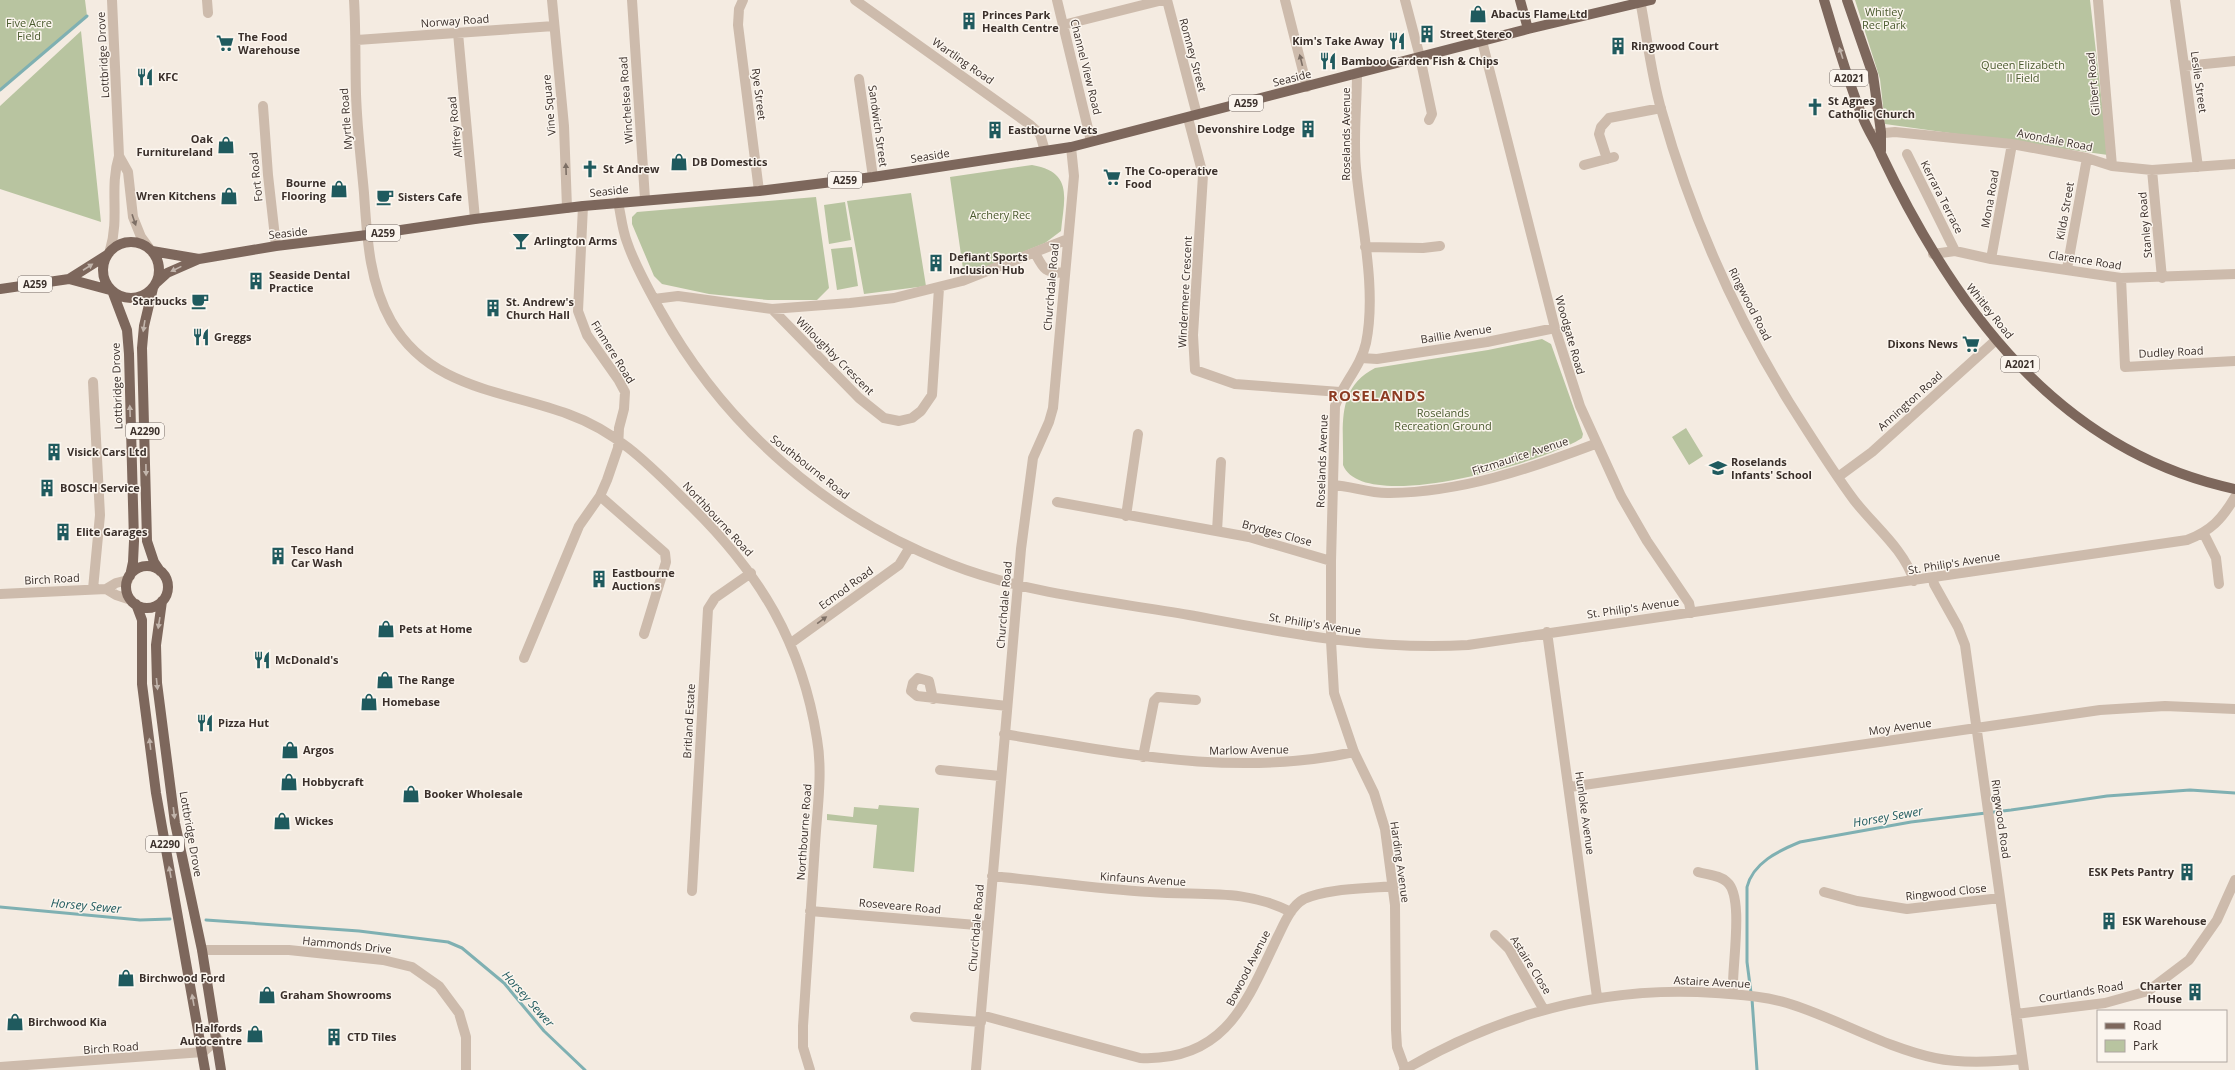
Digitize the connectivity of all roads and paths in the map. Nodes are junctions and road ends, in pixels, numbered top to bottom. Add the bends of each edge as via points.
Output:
1 (112, 0) edge
2 (207, 0) edge
3 (354, 0) edge
4 (552, 0) edge
5 (632, 0) edge
6 (743, 0) edge
7 (855, 0) edge
8 (1057, 0) edge
9 (1163, 0) edge
10 (1167, 0) edge
11 (1285, 0) edge
12 (1405, 0) edge
13 (1520, 0) edge
14 (1651, 0) edge
15 (1824, 0) edge
16 (1847, 0) edge
17 (2098, 0) edge
18 (2175, 0) edge
19 (1640, 1) edge
20 (208, 13) dead end
21 (1063, 25) junction
22 (554, 26) junction
23 (1528, 29) junction
24 (458, 34) junction
25 (357, 40) junction
26 (1482, 41) junction
27 (1420, 57) junction
28 (2235, 61) edge
29 (2185, 66) junction
30 (1357, 74) junction
31 (859, 79) dead end
32 (1307, 87) junction
33 (262, 106) dead end
34 (1661, 108) junction
35 (1193, 117) junction
36 (1429, 120) dead end
37 (1881, 132) junction
38 (1870, 134) junction
39 (1091, 141) junction
40 (2012, 144) junction
41 (1071, 147) junction
42 (1045, 151) junction
43 (1881, 154) junction
44 (1907, 154) dead end
45 (119, 156) junction
46 (2087, 158) junction
47 (2235, 164) edge
48 (1584, 165) dead end
49 (2112, 166) junction
50 (2198, 166) junction
51 (2152, 170) junction
52 (873, 177) junction
53 (759, 191) junction
54 (645, 199) junction
55 (618, 202) junction
56 (583, 206) junction
57 (567, 208) junction
58 (475, 219) junction
59 (367, 235) junction
60 (1068, 240) junction
61 (276, 246) junction
62 (1440, 246) dead end
63 (1365, 247) junction
64 (150, 250) junction
65 (1955, 251) junction
66 (108, 252) junction
67 (1035, 253) junction
68 (1933, 254) junction
69 (199, 259) junction
70 (1991, 259) junction
71 (2067, 269) junction
72 (1064, 273) junction
73 (2235, 274) edge
74 (2121, 278) junction
75 (2162, 278) junction
76 (69, 279) junction
77 (155, 286) junction
78 (939, 288) junction
79 (0, 289) edge
80 (112, 291) junction
81 (654, 300) junction
82 (772, 308) junction
83 (1555, 328) junction
84 (1996, 340) junction
85 (1361, 358) junction
86 (2235, 361) edge
87 (93, 382) dead end
88 (1340, 392) junction
89 (1138, 434) dead end
90 (618, 438) junction
91 (1595, 444) junction
92 (1221, 462) dead end
93 (1838, 477) junction
94 (1333, 485) junction
95 (2235, 489) edge
96 (600, 496) junction
97 (2235, 497) edge
98 (1057, 502) dead end
99 (1126, 516) junction
100 (1217, 531) junction
101 (2204, 534) junction
102 (910, 547) junction
103 (1331, 561) junction
104 (160, 571) junction
105 (751, 574) junction
106 (129, 578) junction
107 (1933, 578) junction
108 (1914, 581) junction
109 (2219, 584) dead end
110 (1017, 585) junction
111 (93, 589) junction
112 (106, 589) junction
113 (0, 594) edge
114 (162, 601) junction
115 (134, 602) junction
116 (1691, 612) junction
117 (1547, 632) junction
118 (644, 634) dead end
119 (1331, 641) junction
120 (791, 643) junction
121 (524, 658) dead end
122 (933, 699) dead end
123 (1196, 700) dead end
124 (1007, 706) junction
125 (2235, 709) edge
126 (1977, 728) junction
127 (1004, 734) junction
128 (1354, 752) junction
129 (1144, 757) junction
130 (940, 770) dead end
131 (1000, 776) junction
132 (1570, 787) junction
133 (1698, 872) dead end
134 (992, 876) junction
135 (2235, 880) edge
136 (1394, 886) junction
137 (692, 891) dead end
138 (1824, 892) dead end
139 (2000, 898) junction
140 (810, 911) junction
141 (1291, 912) junction
142 (988, 926) junction
143 (1495, 935) dead end
144 (202, 950) junction
145 (1738, 995) junction
146 (1598, 997) junction
147 (1544, 1010) junction
148 (2016, 1014) junction
149 (915, 1017) dead end
150 (981, 1018) junction
151 (218, 1039) junction
152 (203, 1052) junction
153 (2022, 1059) junction
154 (0, 1067) edge
155 (205, 1070) edge
156 (221, 1070) edge
157 (466, 1070) edge
158 (810, 1070) edge
159 (976, 1070) edge
160 (1404, 1070) edge
161 (2024, 1070) edge

1 - 45 street, Lottbridge Drove
2 - 20 street
3 - 25 street, Myrtle Road
4 - 22 street, Vine Square
5 - 54 street, Winchelsea Road
6 - 53 street, Rye Street via 738,25
7 - 42 street, Wartling Road via 1029,124 1040,134
8 - 21 street, Channel View Road
9 - 21 street
10 - 35 street, Romney Street
32 -> 11 street
12 - 27 street
13 - 23 main road
14 - 19 main road, Seaside / A259
38 -> 15 main road, Whitley Road / A2021 via 1855,97
16 - 37 main road, Whitley Road / A2021 via 1873,75
17 - 49 street, Gilbert Road
18 - 29 street, Leslie Street
19 - 23 main road, Seaside / A259
19 - 34 street, Ringwood Road
21 - 39 street, Channel View Road
22 - 24 street, Norway Road
57 -> 22 street, Vine Square via 564,126
23 - 26 main road, Seaside / A259
24 - 25 street, Norway Road
24 - 58 street, Allfrey Road
25 - 59 street, Myrtle Road via 356,92
26 - 27 main road, Seaside / A259
26 - 83 street, Woodgate Road
27 - 30 main road, Seaside / A259
27 - 36 street via 1432,114
28 - 29 street
29 - 50 street, Leslie Street
30 - 32 main road, Seaside / A259
30 - 63 street, Roselands Avenue via 1356,166
31 - 52 street, Sandwich Street
32 - 35 main road, Seaside / A259
33 - 61 street, Fort Road
34 - 48 street via 1609,118 1604,122 1599,134 1610,158
34 - 93 street, Ringwood Road via 1697,219 1735,305 1785,395
35 - 39 main road, Seaside / A259
35 - 88 street, Windermere Crescent via 1203,175 1193,335 1194,370 1235,384
37 - 38 street, Avondale Road
37 - 40 street, Avondale Road
37 - 43 main road, Whitley Road / A2021
38 - 43 main road, Whitley Road / A2021
39 - 41 main road, Seaside / A259
40 - 46 street, Avondale Road
40 - 70 street, Mona Road
41 - 42 main road, Seaside / A259
41 - 60 street, Churchdale Road via 1074,176
42 - 52 main road, Seaside / A259
43 - 68 main road, Whitley Road / A2021
44 - 65 street, Kerrara Terrace
45 -> 64 street, Lottbridge Drove via 128,172 132,217
45 - 66 street, Lottbridge Drove via 114,173 116,220
46 - 49 street, Avondale Road
46 - 71 street, Kilda Street
47 - 50 street, Avondale Road
49 - 51 street, Avondale Road
50 - 51 street, Avondale Road
51 - 75 street, Stanley Road
52 - 53 main road, Seaside / A259
53 - 54 main road, Seaside / A259
54 - 55 main road, Seaside / A259
55 - 56 main road, Seaside / A259
55 - 81 street, Southbourne Road via 627,242
56 - 57 main road, Seaside / A259
56 - 90 street, Finmere Road via 578,311 587,335 625,392
57 - 58 main road, Seaside / A259
58 - 59 main road, Seaside / A259
59 - 61 main road, Seaside / A259
59 - 90 street, Northbourne Road via 376,284 384,306 403,338 428,362 452,378 569,414
60 - 67 street, Willoughby Crescent
60 - 72 street, Churchdale Road
61 - 69 main road, Seaside / A259
62 - 63 street
63 - 85 street, Roselands Avenue via 1369,287 1368,326
64 - 66 main road via 134,242 126,242
64 - 69 main road, Seaside / A259
64 - 77 main road via 157,260 159,270
65 - 68 street, Clarence Road
65 - 70 street, Clarence Road
76 -> 66 main road, A259
66 - 80 main road via 102,266 103,275
67 - 72 street via 1043,268 1050,272
67 - 78 street, Willoughby Crescent
68 - 84 main road, Whitley Road / A2021 via 1956,290
69 -> 77 main road, Seaside / A259 via 167,274
70 - 71 street, Clarence Road
71 - 74 street, Clarence Road
72 - 110 street, Churchdale Road via 1053,408 1033,458
73 - 75 street, Clarence Road
74 - 75 street, Clarence Road
74 - 86 street, Dudley Road via 2125,367
76 - 79 main road, A259
76 - 80 main road, A259
77 - 80 main road via 148,294 134,299 119,297
77 -> 104 main road, A2290 via 144,326 142,348 147,541
78 - 82 street, Willoughby Crescent via 872,301
78 - 82 street, Willoughby Crescent via 932,395 921,411 912,418 899,421 884,418 859,398
106 -> 80 main road, Lottbridge Drove / A2290 via 134,541 129,354 127,330
81 - 82 street, Willoughby Crescent via 678,296
81 - 102 street, Southbourne Road via 703,377 732,414 770,453 811,486 859,519
83 - 85 street, Baillie Avenue via 1487,342 1377,359
83 - 91 street, Woodgate Road
84 - 93 street, Annington Road via 1872,452
84 - 95 main road, Whitley Road / A2021 via 2063,406 2108,439 2175,472
85 - 88 street, Roselands Avenue
87 - 111 street, Lottbridge Drove via 100,515
88 - 94 street, Roselands Avenue via 1335,406
89 - 99 street
90 - 96 street, Finmere Road via 618,448
90 - 105 street, Northbourne Road via 706,521
91 - 94 street, Fitzmaurice Avenue via 1492,480 1469,485 1388,493
91 - 116 street, Woodgate Road via 1621,496 1647,541 1689,603
92 - 100 street
93 - 108 street, Ringwood Road via 1872,522 1906,560
94 - 103 street, Roselands Avenue
96 - 118 street via 665,553 666,562
96 - 121 street, Finmere Road via 579,526
97 - 101 street, St. Philip's Avenue via 2222,516
98 - 99 street, Brydges Close
99 - 100 street, Brydges Close
100 - 103 street, Brydges Close via 1249,537
101 - 107 street, St. Philip's Avenue via 2187,540
101 - 109 street via 2216,558
102 - 110 street, Southbourne Road via 951,565
120 -> 102 street, Ecmod Road via 899,565
103 - 119 street, Roselands Avenue
104 - 106 main road via 144,567 134,571
104 - 114 main road via 168,586
105 - 120 street, Northbourne Road via 770,602
105 - 137 street, Britland Estate via 714,598 708,609
106 - 112 street, Birch Road
106 - 115 main road via 127,587
107 - 108 street, St. Philip's Avenue
107 - 126 street, Ringwood Road via 1965,645
108 - 116 street, St. Philip's Avenue
110 - 119 street, St. Philip's Avenue
110 - 124 street, Churchdale Road
111 - 112 street, Birch Road
111 - 113 street, Birch Road
112 - 115 street, Birch Road
114 - 115 main road via 150,608
114 -> 144 main road, Lottbridge Drove / A2290 via 156,645 157,683 175,822
152 -> 115 main road, A2290 via 156,793 142,684 142,620
116 - 117 street, St. Philip's Avenue
117 - 119 street, St. Philip's Avenue via 1438,647
117 - 132 street, Hunloke Avenue
119 - 128 street, Harding Avenue via 1334,692
120 - 140 street, Northbourne Road via 812,713 820,766
122 - 124 street
123 - 129 street via 1158,697 1154,701
124 - 127 street, Churchdale Road
125 - 126 street, Moy Avenue via 2194,706 2135,707
126 - 132 street, Moy Avenue
126 - 139 street, Ringwood Road
127 - 129 street, Marlow Avenue
127 - 131 street, Churchdale Road
128 - 129 street, Marlow Avenue via 1276,764 1197,763
128 - 136 street, Harding Avenue via 1374,793 1383,822
130 - 131 street
131 - 134 street, Churchdale Road
132 - 146 street, Hunloke Avenue
133 - 145 street via 1722,878 1734,890
134 - 141 street, Kinfauns Avenue via 1151,892 1242,896 1269,902
134 - 142 street, Churchdale Road
135 - 148 street, Courtlands Road via 2217,920 2189,960 2148,991 2105,1003
136 - 141 street, Bowood Avenue via 1314,896 1303,899
136 - 160 street, Harding Avenue via 1396,1030
138 - 139 street, Ringwood Close via 1857,902 1907,909
139 - 148 street, Ringwood Road
140 - 142 street, Roseveare Road
140 - 158 street, Northbourne Road via 803,1047
141 - 150 street, Bowood Avenue via 1238,1015 1216,1038 1187,1051 1163,1058 1140,1058
142 - 150 street, Churchdale Road
143 - 147 street, Astaire Close via 1509,950
144 - 151 main road, Lottbridge Drove / A2290
144 - 157 street, Hammonds Drive via 289,950 383,960 412,968 439,986 455,1006 466,1037
145 - 146 street, Astaire Avenue via 1643,992
145 - 153 street, Astaire Avenue via 1763,998 1810,1010 1868,1036 1936,1058 1980,1062
146 - 147 street, Astaire Avenue
147 - 160 street, Astaire Avenue via 1463,1040
148 - 153 street, Ringwood Road
149 - 150 street, Bowood Avenue
150 - 159 street, Churchdale Road
151 - 152 street
151 - 156 main road, Lottbridge Drove / A2290
152 - 154 street, Birch Road
152 - 155 main road, A2290
153 - 161 street, Ringwood Road

